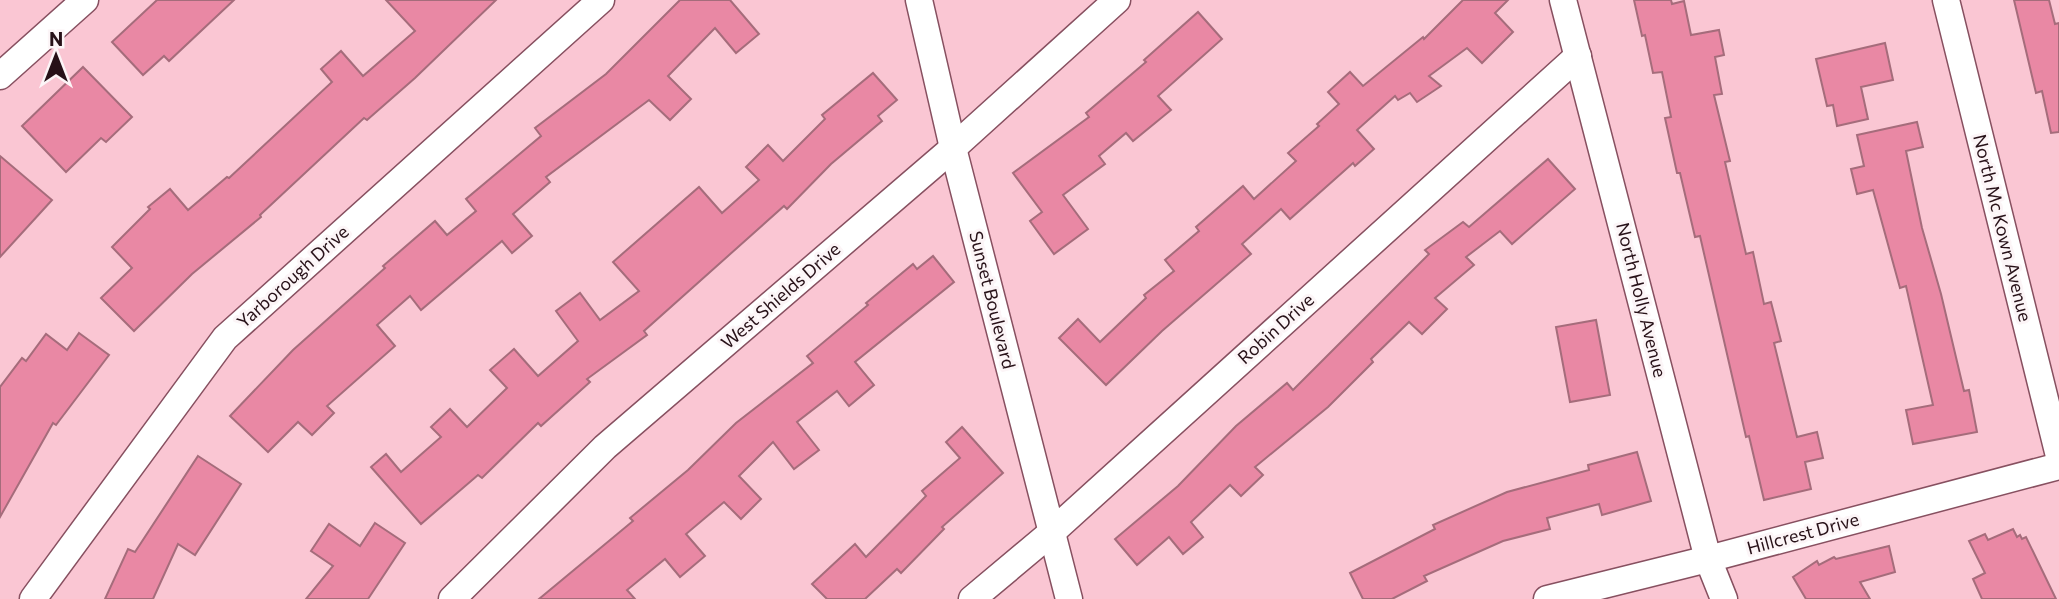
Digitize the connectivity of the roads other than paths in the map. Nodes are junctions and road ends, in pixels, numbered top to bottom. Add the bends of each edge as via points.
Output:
1 (85, 0) edge
2 (601, 0) edge
3 (919, 0) edge
4 (1117, 0) edge
5 (1563, 0) edge
6 (1945, 0) edge
7 (1578, 56) junction
8 (0, 76) edge
9 (953, 148) junction
10 (2059, 456) edge
11 (2059, 466) edge
12 (1052, 532) junction
13 (1708, 559) junction
14 (33, 599) edge
15 (452, 599) edge
16 (972, 599) edge
17 (1069, 599) edge
18 (1547, 599) edge
19 (1724, 599) edge

1 - 8 street
2 - 14 street, Yarborough Drive via 226,338
3 - 9 street, Sunset Boulevard
4 - 9 street, West Shields Drive
5 - 7 street, North Holly Avenue
6 - 10 street, North Mc Kown Avenue
7 - 12 street, Robin Drive
7 - 13 street, North Holly Avenue
9 - 12 street, Sunset Boulevard
9 - 15 street, West Shields Drive via 605,447
11 - 13 street, Hillcrest Drive
12 - 16 street, Robin Drive
12 - 17 street, Sunset Boulevard
13 - 18 street, Hillcrest Drive
13 - 19 street, North Holly Avenue

